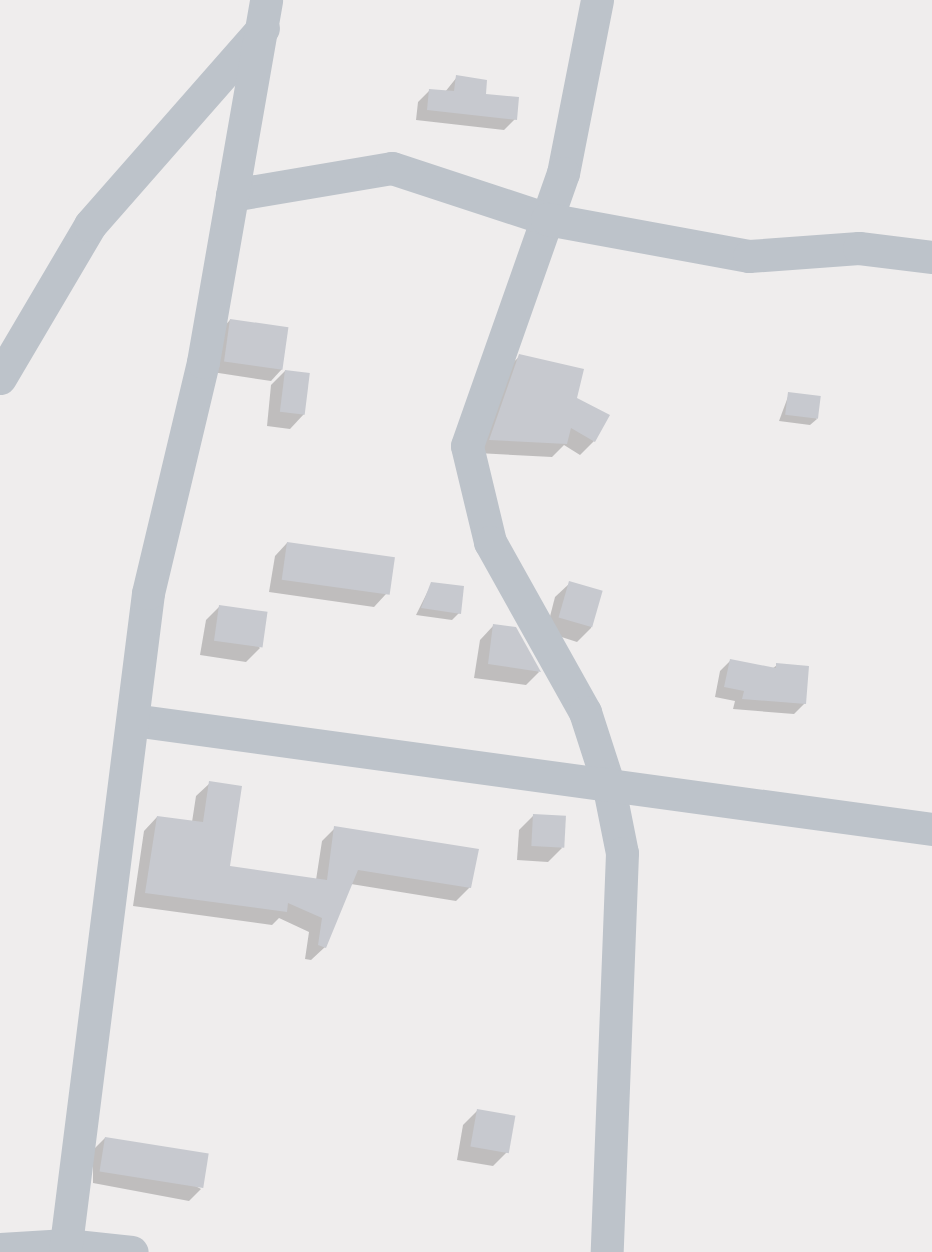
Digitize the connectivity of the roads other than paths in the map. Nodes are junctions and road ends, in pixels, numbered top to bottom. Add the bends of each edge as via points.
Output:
1 (597, 0) edge
2 (265, 14) edge
3 (232, 195) junction
4 (547, 219) junction
5 (932, 257) edge
6 (0, 378) edge
7 (133, 720) junction
8 (608, 783) junction
9 (932, 829) edge
10 (66, 1248) edge
11 (0, 1249) edge
12 (132, 1252) edge
13 (606, 1252) edge

1 - 4 street via 563,173
2 - 3 street
2 - 6 street via 90,225
3 - 4 street via 392,168
3 - 7 street via 203,362 148,593
4 - 5 street via 749,256 859,248
4 - 8 street via 467,446 490,542 585,712
7 - 8 street
7 - 10 street
8 - 9 street
8 - 13 street via 622,853
10 - 11 street
10 - 12 street

